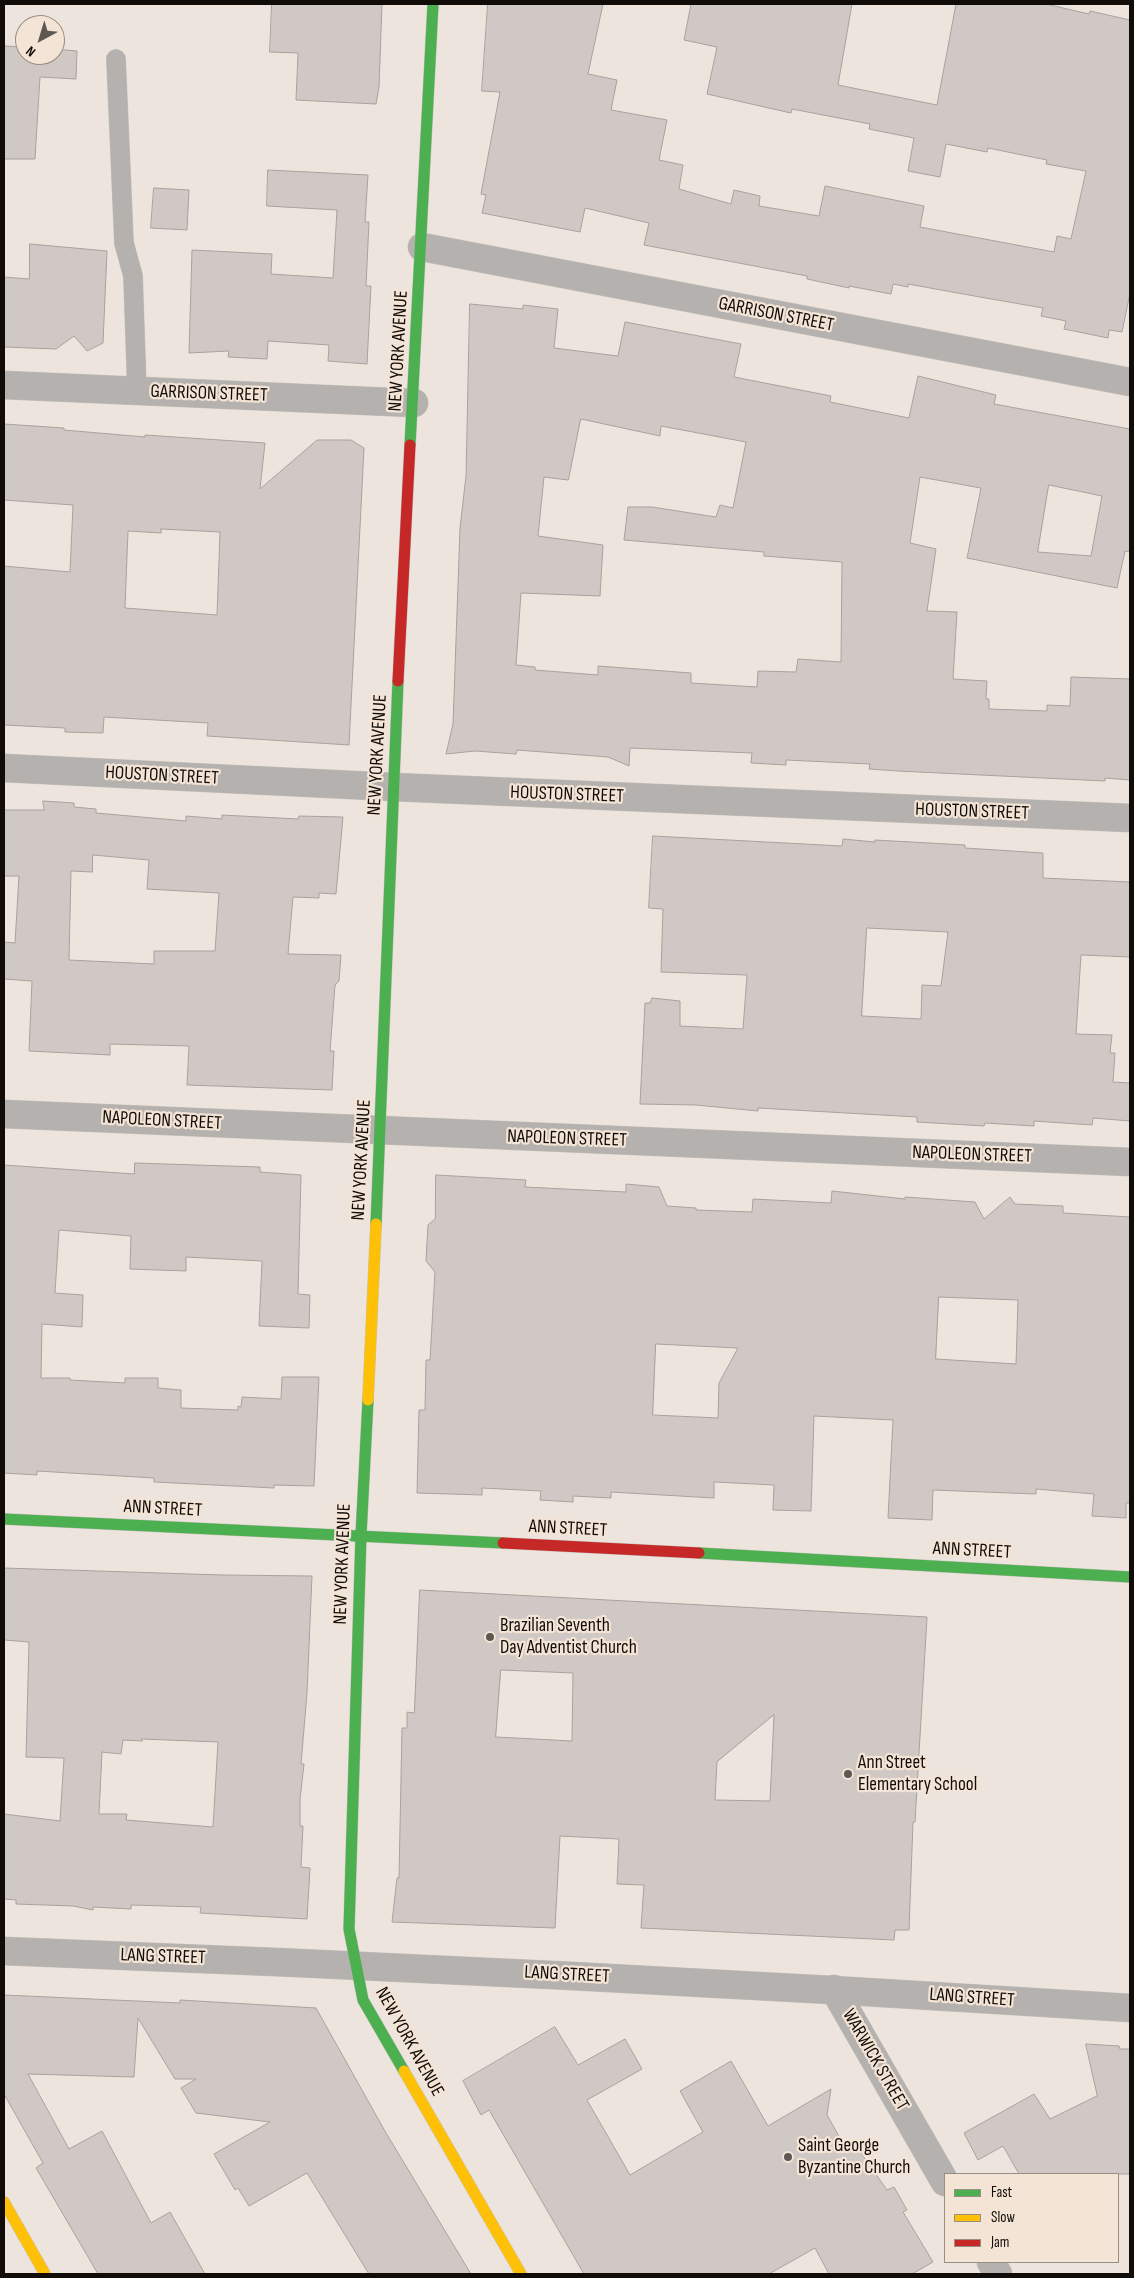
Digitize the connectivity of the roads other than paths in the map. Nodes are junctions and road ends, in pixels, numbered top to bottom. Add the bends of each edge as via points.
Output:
1 (433, 4) edge
2 (116, 59) dead end
3 (422, 247) junction
4 (1130, 382) edge
5 (4, 385) edge
6 (136, 392) junction
7 (414, 403) junction
8 (4, 768) edge
9 (393, 787) junction
10 (1130, 818) edge
11 (4, 1114) edge
12 (381, 1131) junction
13 (1130, 1162) edge
14 (4, 1519) edge
15 (361, 1536) junction
16 (1130, 1577) edge
17 (4, 1951) edge
18 (355, 1964) junction
19 (834, 1989) junction
20 (1130, 2008) edge
21 (944, 2180) edge
22 (4, 2202) edge
23 (992, 2263) edge
24 (45, 2274) edge
25 (521, 2274) edge
26 (998, 2274) edge

1 - 3 street, NEW YORK AVENUE
2 - 6 lane via 124,243 133,276
3 - 4 street, GARRISON STREET
3 - 7 street, NEW YORK AVENUE
5 - 6 street, GARRISON STREET
6 - 7 street, GARRISON STREET
7 - 9 street, NEW YORK AVENUE
8 - 9 street, HOUSTON STREET
9 - 10 street, HOUSTON STREET
9 - 12 street, NEW YORK AVENUE
11 - 12 street, NAPOLEON STREET
12 - 13 street, NAPOLEON STREET
12 - 15 street, NEW YORK AVENUE
14 - 15 street, ANN STREET
15 - 16 street, ANN STREET
15 - 18 street, NEW YORK AVENUE via 349,1928
17 - 18 street, LANG STREET
18 - 19 street, LANG STREET
18 - 25 street, NEW YORK AVENUE via 363,2000
19 - 20 street, LANG STREET
19 - 21 street, WARWICK STREET
22 - 24 street
23 - 26 street

